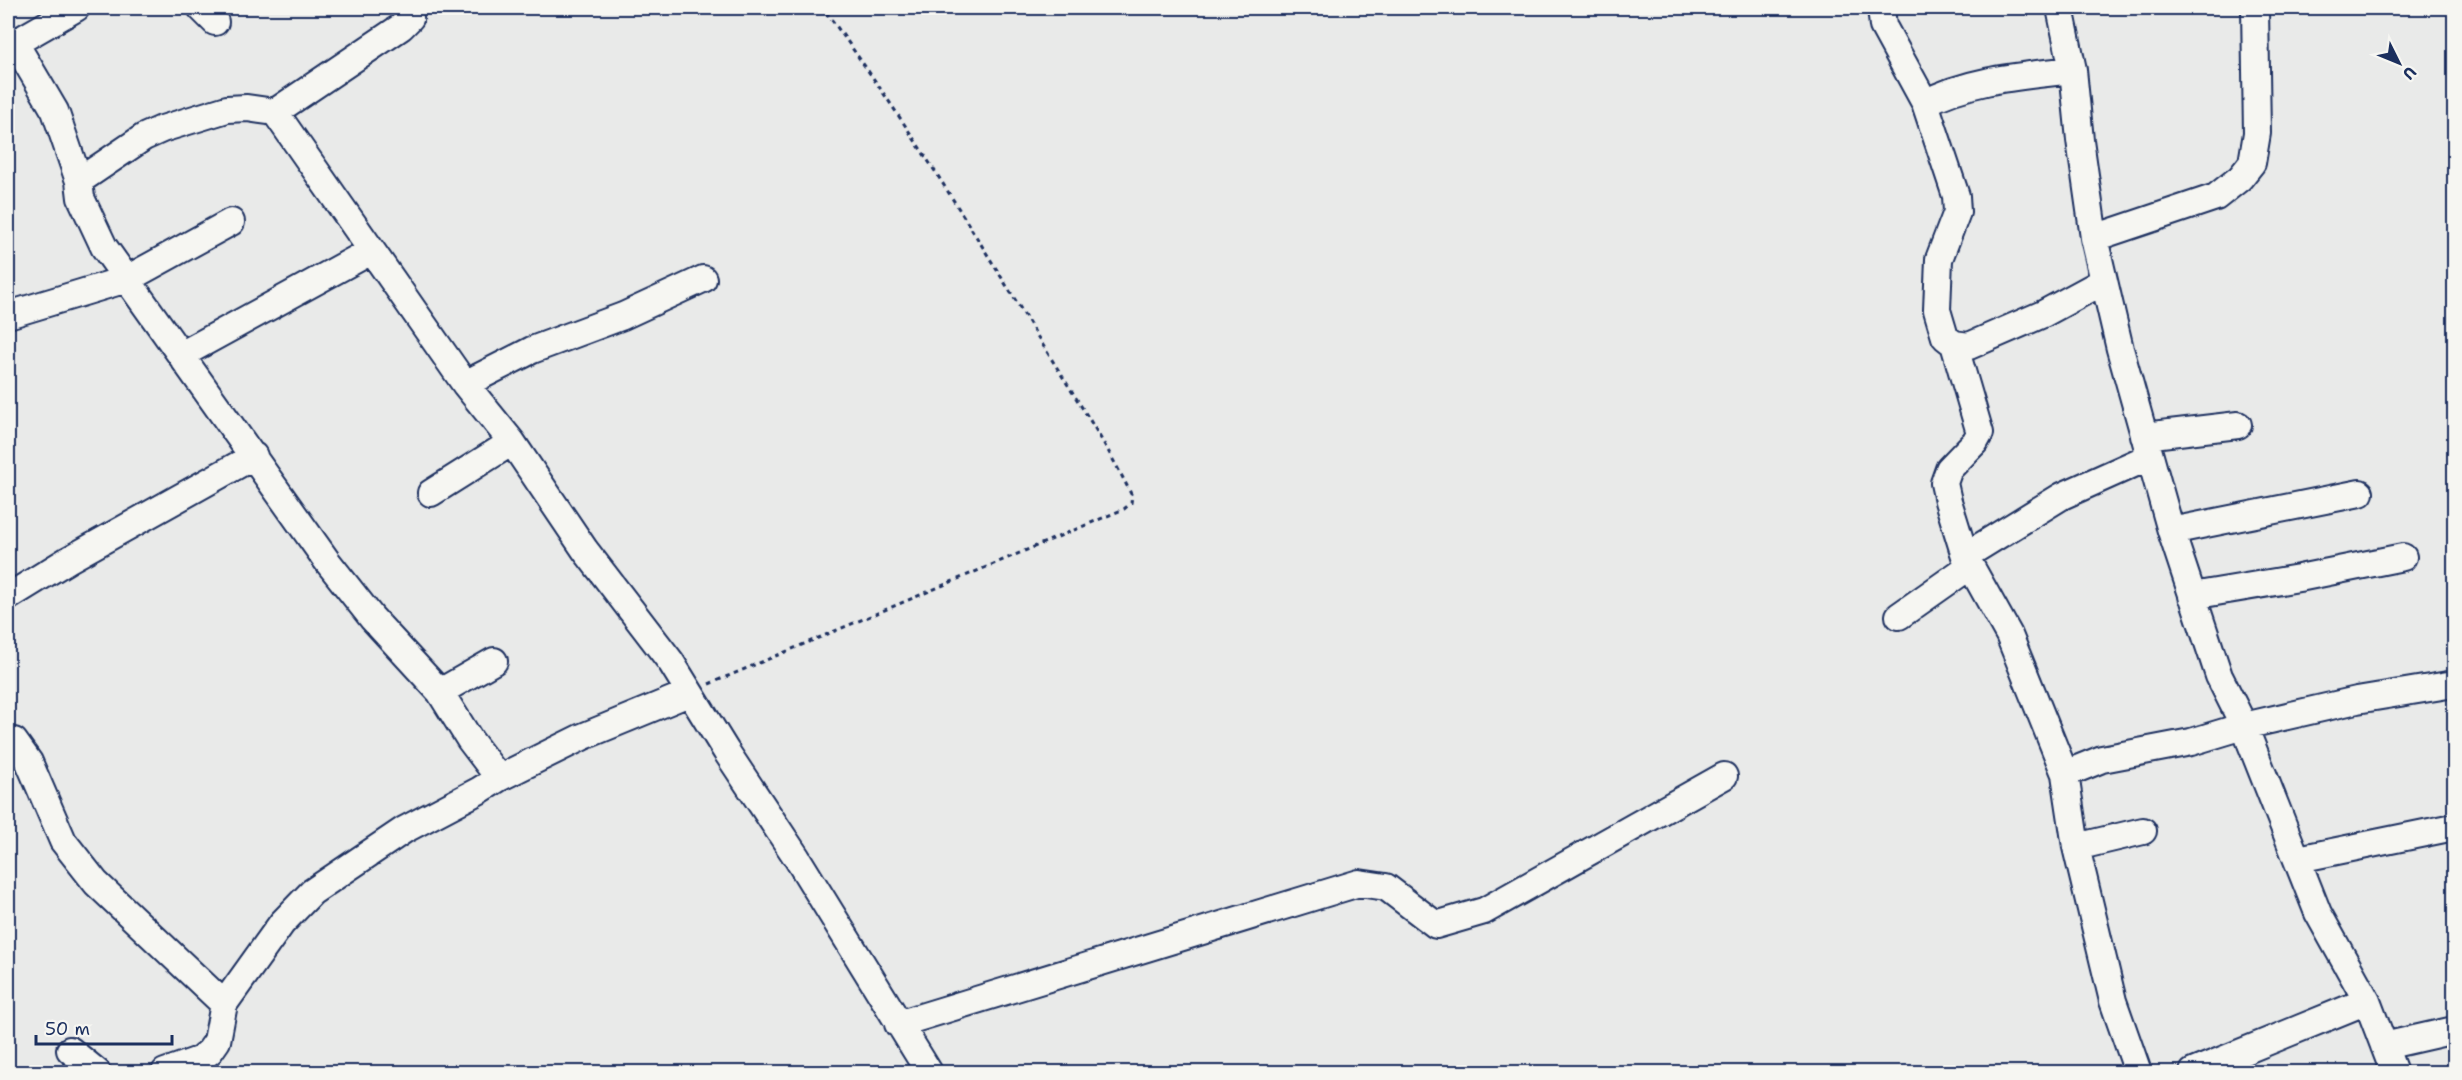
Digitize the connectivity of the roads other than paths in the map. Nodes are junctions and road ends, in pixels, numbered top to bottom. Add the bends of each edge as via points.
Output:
1 (76, 8) edge
2 (406, 8) edge
3 (1881, 8) edge
4 (2060, 8) edge
5 (2255, 8) edge
6 (11, 44) edge
7 (2073, 70) junction
8 (1925, 104) junction
9 (275, 112) junction
10 (79, 181) junction
11 (231, 222) dead end
12 (2094, 238) junction
13 (371, 251) junction
14 (127, 279) junction
15 (703, 279) dead end
16 (2104, 281) junction
17 (8, 315) edge
18 (1954, 344) junction
19 (181, 355) junction
20 (465, 384) junction
21 (2238, 425) dead end
22 (512, 442) junction
23 (2147, 446) junction
24 (254, 456) junction
25 (431, 493) dead end
26 (2360, 493) dead end
27 (2171, 531) junction
28 (2403, 557) dead end
29 (1968, 561) junction
30 (2192, 596) junction
31 (8, 597) edge
32 (1899, 616) dead end
33 (494, 660) dead end
34 (2454, 684) edge
35 (440, 692) junction
36 (689, 693) junction
37 (2244, 726) junction
38 (10, 737) edge
39 (2065, 774) junction
40 (1724, 776) dead end
41 (499, 778) junction
42 (2454, 827) edge
43 (2143, 831) dead end
44 (2076, 847) junction
45 (2298, 859) junction
46 (2367, 1001) junction
47 (224, 1004) junction
48 (898, 1024) junction
49 (2450, 1031) dead end
50 (2384, 1046) junction
51 (69, 1050) dead end
52 (97, 1072) edge
53 (165, 1072) edge
54 (929, 1072) edge
55 (2138, 1072) edge
56 (2193, 1072) edge
57 (2394, 1072) edge

1 - 6 street
2 - 9 street via 410,18 401,27
3 - 8 street via 1883,26
4 - 7 street
5 - 12 street via 2257,133 2252,163 2216,197
6 - 10 street via 55,111
7 - 8 street via 1975,84
7 - 12 street
8 - 18 street via 1956,196 1957,212 1939,259 1937,310 1945,336
9 - 10 street via 227,109 162,129
9 - 13 street
10 - 14 street via 89,220
11 - 14 street
12 - 16 street
13 - 19 street
13 - 20 street
14 - 17 street
14 - 19 street
15 - 20 street via 623,316 532,350
16 - 18 street via 2043,314 1969,346
16 - 23 street
18 - 29 street via 1980,433 1949,469 1944,483
19 - 24 street
20 - 22 street
21 - 23 street
22 - 25 street
22 - 36 street via 585,550 671,662
23 - 27 street
23 - 29 street via 2062,496
24 - 31 street
24 - 35 street via 327,561 372,618
26 - 27 street
27 - 30 street
28 - 30 street
29 - 32 street
29 - 39 street via 2009,635
30 - 37 street via 2219,675
33 - 35 street
34 - 37 street via 2357,700
35 - 41 street
36 - 41 street via 582,737
36 - 48 street via 797,858
37 - 39 street via 2191,742 2102,759
37 - 45 street
38 - 47 street via 29,762 63,841 79,862 96,883
39 - 44 street
40 - 48 street via 1484,911 1436,925 1386,887 1359,883
41 - 47 street via 404,830 312,892 282,923
42 - 45 street
43 - 44 street
44 - 55 street via 2113,1001
45 - 46 street via 2318,913
46 - 50 street
46 - 56 street
47 - 53 street via 219,1035 210,1051 201,1059
48 - 54 street
49 - 50 street
50 - 57 street
51 - 52 street

